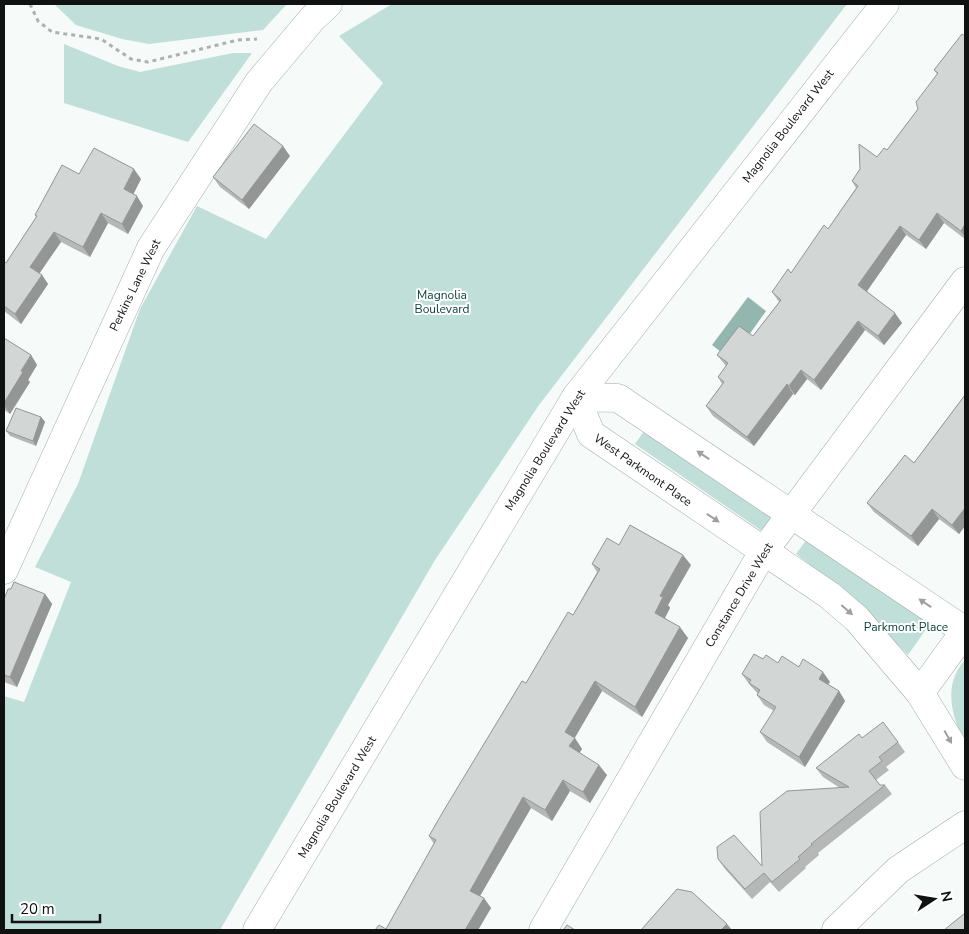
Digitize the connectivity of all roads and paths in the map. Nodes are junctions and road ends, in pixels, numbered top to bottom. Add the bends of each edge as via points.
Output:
1 (30, 4) edge
2 (328, 4) edge
3 (884, 4) edge
4 (292, 42) junction
5 (965, 281) edge
6 (576, 397) junction
7 (792, 513) junction
8 (763, 552) junction
9 (4, 570) edge
10 (965, 631) edge
11 (920, 693) junction
12 (965, 766) edge
13 (965, 825) edge
14 (257, 930) edge
15 (542, 930) edge
16 (836, 930) edge

1 - 4 path via 38,21 52,32 101,39 131,59 148,62 238,40 282,34
2 - 4 street, Perkins Lane West
3 - 6 street, Magnolia Boulevard West
4 - 9 street, Perkins Lane West via 259,82 151,248
5 - 7 street, Constance Drive West
7 -> 6 street via 618,398
6 -> 8 street, West Parkmont Place via 591,434
6 - 14 street, Magnolia Boulevard West
7 - 8 street, Constance Drive West
10 -> 7 street
8 -> 11 street, West Parkmont Place via 829,595 857,619
8 - 15 street, Constance Drive West
10 - 11 street
11 -> 12 street, West Parkmont Place
13 - 16 street via 898,870

